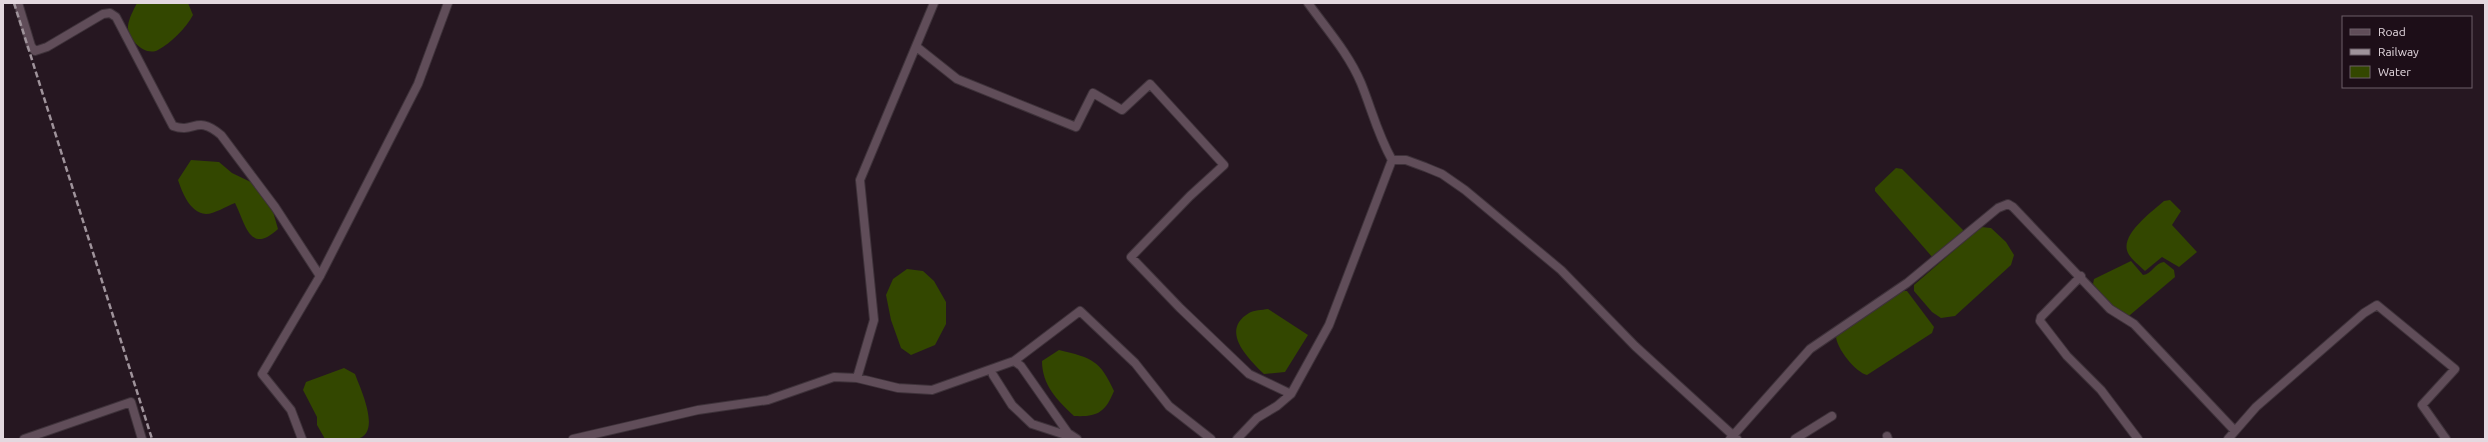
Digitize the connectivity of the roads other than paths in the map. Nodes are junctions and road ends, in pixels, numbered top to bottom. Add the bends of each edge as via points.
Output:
1 (18, 3) edge
2 (448, 3) edge
3 (934, 3) edge
4 (1308, 3) edge
5 (918, 48) dead end
6 (1392, 160) junction
7 (320, 276) junction
8 (2081, 276) junction
9 (1014, 361) junction
10 (993, 375) dead end
11 (857, 378) junction
12 (1291, 394) junction
13 (1832, 416) dead end
14 (2235, 431) junction
15 (1734, 438) edge
16 (24, 439) edge
17 (142, 439) edge
18 (302, 439) edge
19 (573, 439) edge
20 (1076, 439) edge
21 (1211, 439) edge
22 (1237, 439) edge
23 (1795, 439) edge
24 (2138, 439) edge
25 (2228, 439) edge
26 (2446, 439) edge

1 - 7 street via 31,46 36,51 103,14 110,13 116,17 173,126 182,129 200,124 210,126 221,135 275,207
2 - 7 street via 418,84
3 - 11 street via 860,180 874,320
4 - 6 street via 1333,37 1360,82 1376,127
5 - 12 street via 957,79 1076,127 1094,93 1122,110 1150,84 1224,165 1131,257 1249,374
6 - 12 street via 1329,325
6 - 15 street via 1406,160 1425,167 1442,174 1465,190 1561,270 1636,346
7 - 18 street via 262,374 290,410
8 - 14 street via 2110,309 2134,324
8 - 15 street via 2013,207 2003,206 1907,283 1810,349
8 - 24 street via 2040,321 2067,356 2101,390
9 - 11 street via 932,390 898,388
9 - 20 street via 1021,366 1068,433
9 - 21 street via 1080,311 1135,363 1169,406
10 - 20 street via 1012,404 1032,424
11 - 19 street via 834,377 768,400 698,410
12 - 22 street via 1257,418
13 - 23 street
14 - 25 street
14 - 26 street via 2256,407 2364,313 2377,305 2455,369 2422,405
16 - 17 street via 131,402

